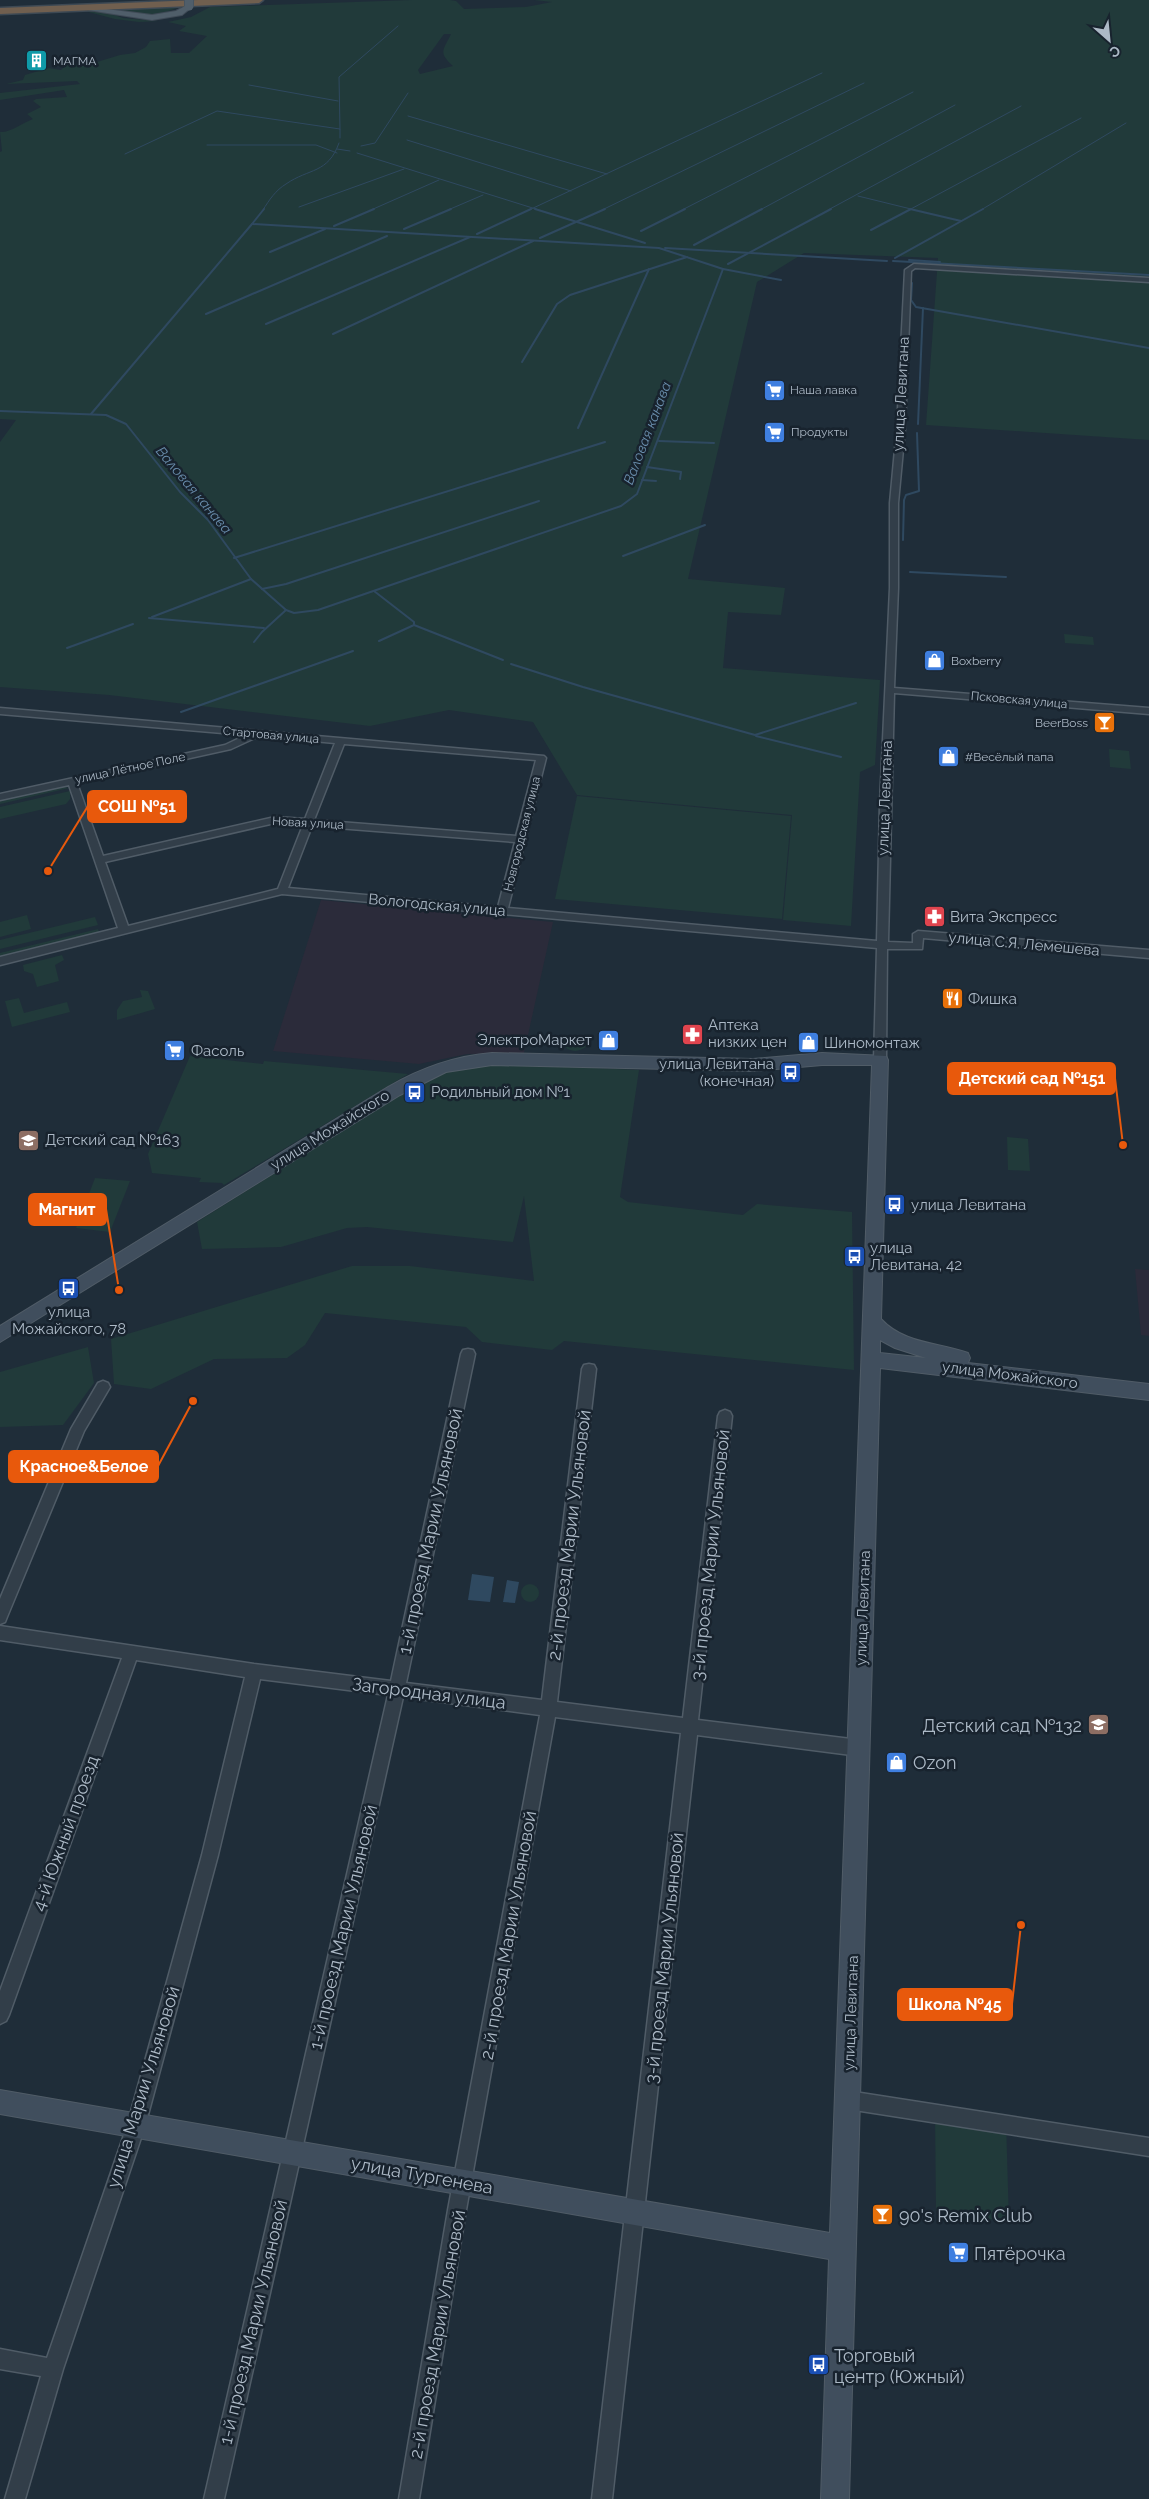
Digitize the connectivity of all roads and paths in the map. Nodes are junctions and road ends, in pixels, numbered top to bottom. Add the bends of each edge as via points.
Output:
1 (108, 0) edge
2 (201, 0) edge
3 (260, 0) edge
4 (189, 3) edge
5 (71, 7) junction
6 (0, 10) edge
7 (1149, 280) edge
8 (889, 690) junction
9 (0, 711) edge
10 (1149, 711) edge
11 (258, 734) junction
12 (340, 740) junction
13 (541, 758) joint
14 (72, 781) junction
15 (0, 797) edge
16 (308, 822) junction
17 (520, 839) junction
18 (100, 860) junction
19 (282, 891) junction
20 (502, 911) junction
21 (124, 930) junction
22 (882, 945) junction
23 (1149, 954) edge
24 (0, 961) edge
25 (880, 1060) junction
26 (872, 1321) junction
27 (0, 1334) edge
28 (871, 1353) junction
29 (468, 1354) dead end
30 (961, 1358) junction
31 (589, 1369) dead end
32 (1149, 1380) edge
33 (103, 1388) dead end
34 (1149, 1392) edge
35 (725, 1416) dead end
36 (0, 1617) edge
37 (0, 1633) edge
38 (132, 1652) junction
39 (254, 1671) junction
40 (397, 1689) junction
41 (549, 1708) junction
42 (690, 1727) junction
43 (859, 1748) junction
44 (0, 2015) edge
45 (848, 2100) junction
46 (0, 2102) edge
47 (136, 2126) junction
48 (1149, 2147) edge
49 (292, 2153) junction
50 (463, 2182) junction
51 (635, 2212) junction
52 (843, 2248) junction
53 (0, 2359) edge
54 (53, 2369) junction
55 (15, 2499) edge
56 (214, 2499) edge
57 (409, 2499) edge
58 (602, 2499) edge
59 (835, 2499) edge

1 - 5 main road
2 - 5 highway
3 - 5 highway
4 - 5 main road via 176,14 150,17
5 - 6 highway
7 - 8 street, улица Левитана via 908,267 901,428 894,503
8 - 10 street, Псковская улица
8 - 22 street, улица Левитана
9 - 11 street, Стартовая улица
11 - 12 street, Стартовая улица
11 - 14 street, улица Лётное Поле via 228,747
12 - 13 street, Стартовая улица
12 - 16 street
13 - 17 street, Новгородская улица
14 - 15 street, улица Лётное Поле
14 - 18 street
16 - 17 street, Новая улица
16 - 18 street, Новая улица via 275,820
16 - 19 street
17 - 20 street, Новгородская улица
18 - 21 street
19 - 20 street, Вологодская улица
19 - 21 street, Вологодская улица
20 - 22 street, Вологодская улица
21 - 24 street, Вологодская улица
22 - 23 street, улица С.Я. Лемешева via 918,947 918,934
22 - 25 street, улица Левитана
25 - 26 main road, улица Левитана
25 - 27 main road, улица Можайского via 822,1059 743,1065 474,1059 448,1064 412,1080
26 - 28 main road, улица Левитана
26 - 30 main road, улица Можайского via 896,1342
28 - 30 main road, улица Можайского
28 - 34 main road, улица Можайского
28 - 43 main road, улица Левитана
29 - 40 street, 1-й проезд Марии Ульяновой
30 - 32 main road, улица Можайского
31 - 41 street, 2-й проезд Марии Ульяновой
33 - 36 street via 78,1428
35 - 42 street, 3-й проезд Марии Ульяновой
37 - 38 street, Загородная улица
38 - 39 street, Загородная улица
38 - 44 street, 4-й Южный проезд
39 - 40 street, Загородная улица
39 - 47 street, улица Марии Ульяновой via 210,1855
40 - 41 street, Загородная улица
40 - 49 street, 1-й проезд Марии Ульяновой
41 - 42 street, Загородная улица
41 - 50 street, 2-й проезд Марии Ульяновой
42 - 43 street, Загородная улица
42 - 51 street, 3-й проезд Марии Ульяновой
43 - 45 main road, улица Левитана
45 - 48 street
45 - 52 main road, улица Левитана
46 - 47 main road, улица Тургенева
47 - 49 main road, улица Тургенева
47 - 54 street, улица Марии Ульяновой
49 - 50 main road, улица Тургенева
49 - 56 street, 1-й проезд Марии Ульяновой
50 - 51 main road, улица Тургенева
50 - 57 street, 2-й проезд Марии Ульяновой
51 - 52 main road, улица Тургенева
51 - 58 street, 3-й проезд Марии Ульяновой
52 - 59 main road, улица Левитана
53 - 54 street
54 - 55 street, улица Марии Ульяновой

